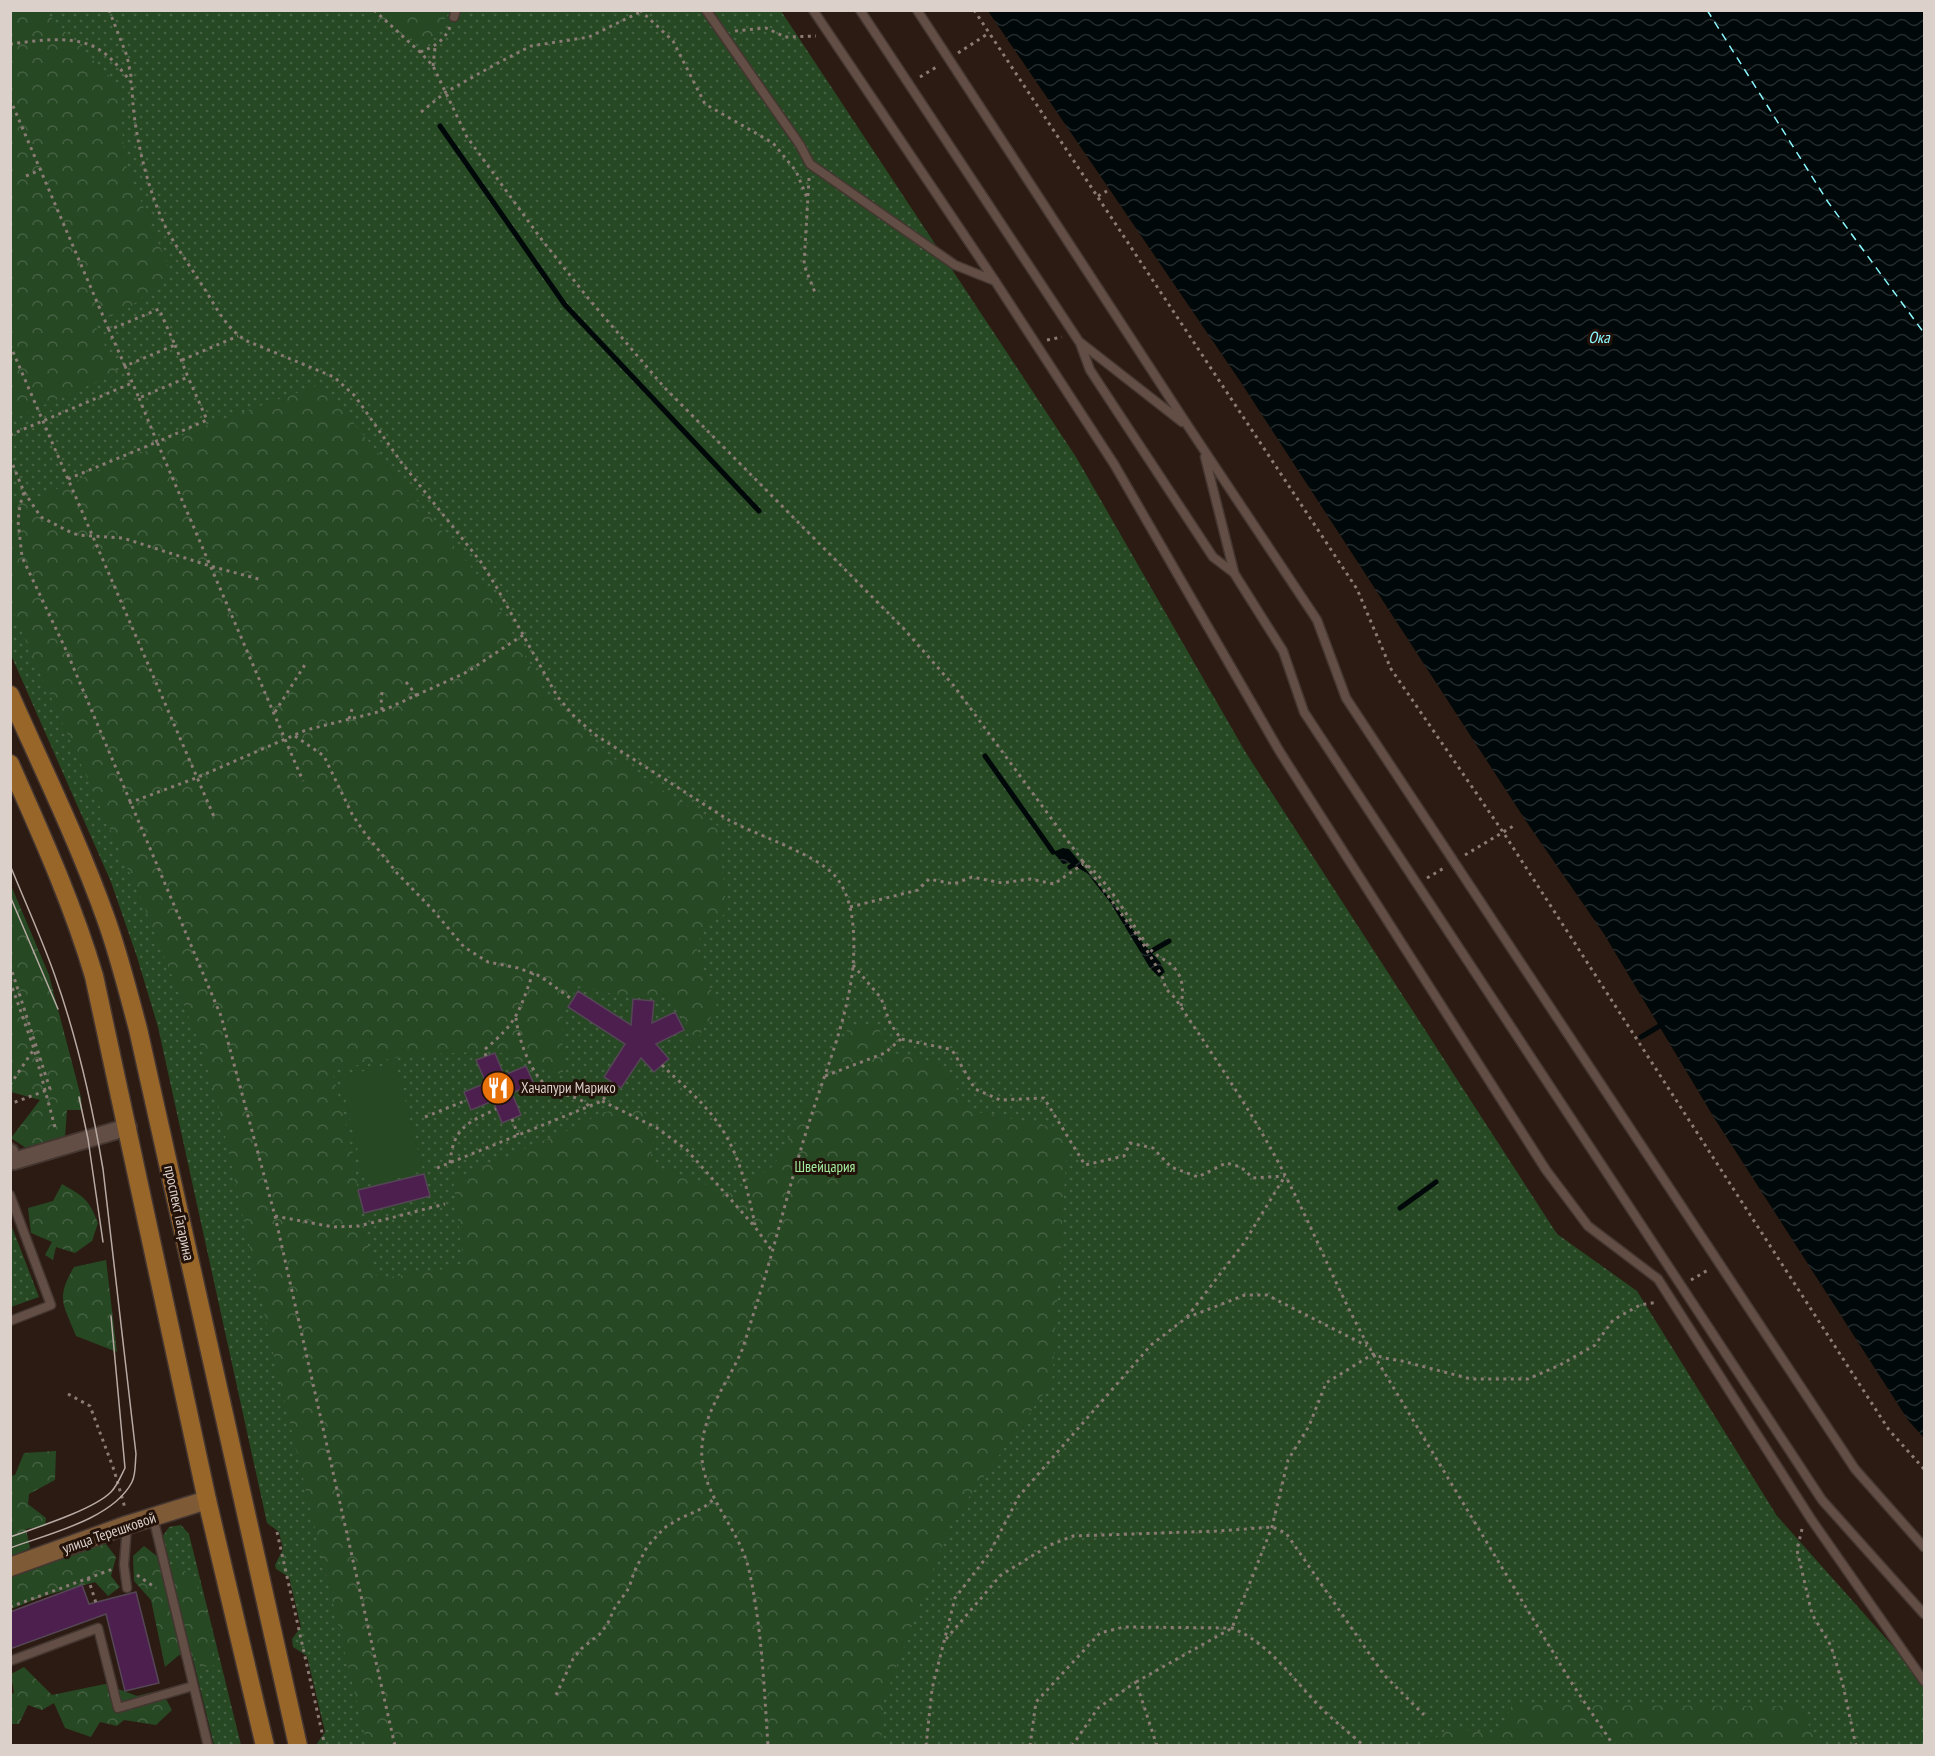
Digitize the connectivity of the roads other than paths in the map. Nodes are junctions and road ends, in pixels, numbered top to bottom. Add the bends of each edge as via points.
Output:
1 (706, 10) edge
2 (813, 10) edge
3 (860, 10) edge
4 (917, 10) edge
5 (995, 281) junction
6 (1078, 339) junction
7 (1188, 426) junction
8 (1204, 450) junction
9 (1234, 573) junction
10 (10, 695) edge
11 (10, 764) edge
12 (128, 1127) junction
13 (11, 1162) edge
14 (10, 1195) edge
15 (10, 1321) edge
16 (207, 1500) junction
17 (153, 1517) junction
18 (127, 1525) junction
19 (1924, 1548) edge
20 (10, 1567) edge
21 (127, 1588) dead end
22 (1924, 1614) edge
23 (10, 1661) edge
24 (1924, 1681) edge
25 (193, 1686) junction
26 (208, 1746) edge
27 (265, 1746) edge
28 (298, 1746) edge

1 - 5 lane via 810,164 955,265
2 - 5 lane
3 - 6 lane
4 - 7 lane
5 - 24 lane via 1114,464 1280,752 1546,1170 1588,1226 1658,1279 1811,1519
6 - 7 lane
6 - 9 lane via 1090,370 1213,557
7 - 8 lane
8 - 9 lane
8 - 19 lane via 1317,620 1346,698 1855,1469
9 - 22 lane via 1283,651 1305,712 1822,1500
10 - 28 main road, проспект Гагарина via 86,868 123,974
11 - 12 main road via 79,926
12 - 13 street
12 - 16 main road
14 - 15 lane via 51,1305
16 - 17 street, улица Терешковой
16 - 27 main road
17 - 18 street, улица Терешковой
17 - 25 lane
18 - 20 street, улица Терешковой
18 - 21 lane
23 - 25 lane via 98,1628 118,1708
25 - 26 lane

